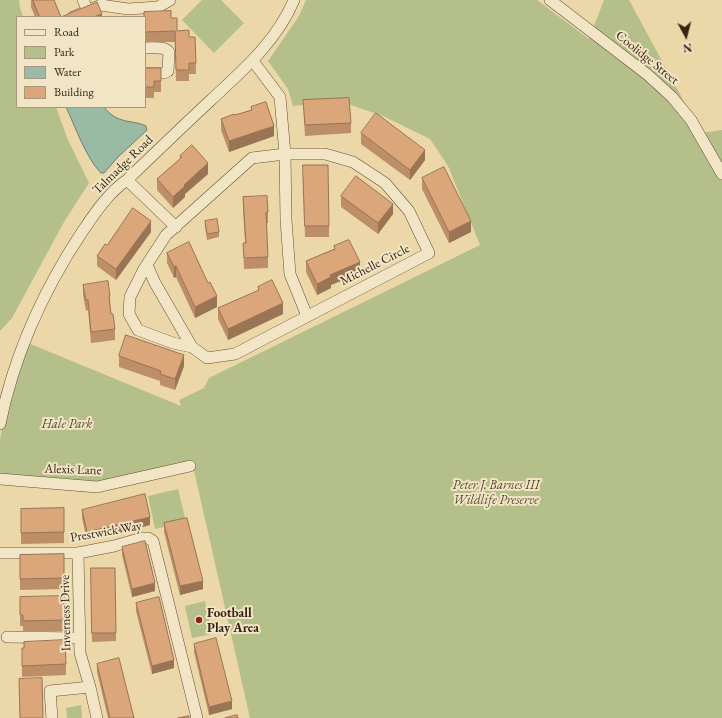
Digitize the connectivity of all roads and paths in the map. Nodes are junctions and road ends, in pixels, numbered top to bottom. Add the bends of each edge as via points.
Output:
1 (83, 0) edge
2 (170, 0) edge
3 (294, 0) edge
4 (550, 0) edge
5 (88, 11) junction
6 (128, 13) edge
7 (76, 16) edge
8 (146, 48) edge
9 (253, 61) junction
10 (146, 73) edge
11 (285, 154) junction
12 (722, 174) edge
13 (127, 180) junction
14 (176, 227) junction
15 (147, 265) junction
16 (307, 316) junction
17 (192, 347) junction
18 (0, 424) edge
19 (190, 466) dead end
20 (0, 479) edge
21 (0, 552) edge
22 (78, 553) junction
23 (6, 637) dead end
24 (80, 638) junction
25 (90, 687) junction
26 (52, 718) edge
27 (97, 718) edge
28 (197, 718) edge

1 - 5 street
2 - 6 street via 158,7
3 - 9 street, Talmadge Road via 289,13
4 - 12 street, Coolidge Street via 648,75 672,97 691,120
5 - 6 street via 101,5
5 - 7 street
8 - 10 street via 167,49 169,59 168,71 164,74
9 - 11 street via 280,97
9 - 13 street, Talmadge Road
11 - 14 street, Michelle Circle via 252,158
11 - 16 street via 290,274
11 - 16 street, Michelle Circle via 325,154 353,162 385,183 409,211 429,253
13 - 14 street
13 - 18 street, Talmadge Road via 116,188 93,216 56,273 24,342
14 - 15 street, Michelle Circle via 166,236
15 - 17 street, Michelle Circle
15 - 17 street, Michelle Circle via 130,297 129,314 138,330
16 - 17 street, Michelle Circle via 235,354 207,358
19 - 20 street, Alexis Lane via 97,487
21 - 22 street, Prestwick Way
22 - 24 street, Inverness Drive
22 - 28 street, Prestwick Way via 142,538 153,541
23 - 24 street
24 - 25 street, Inverness Drive via 80,653
25 - 26 street via 50,691
25 - 27 street, Inverness Drive

